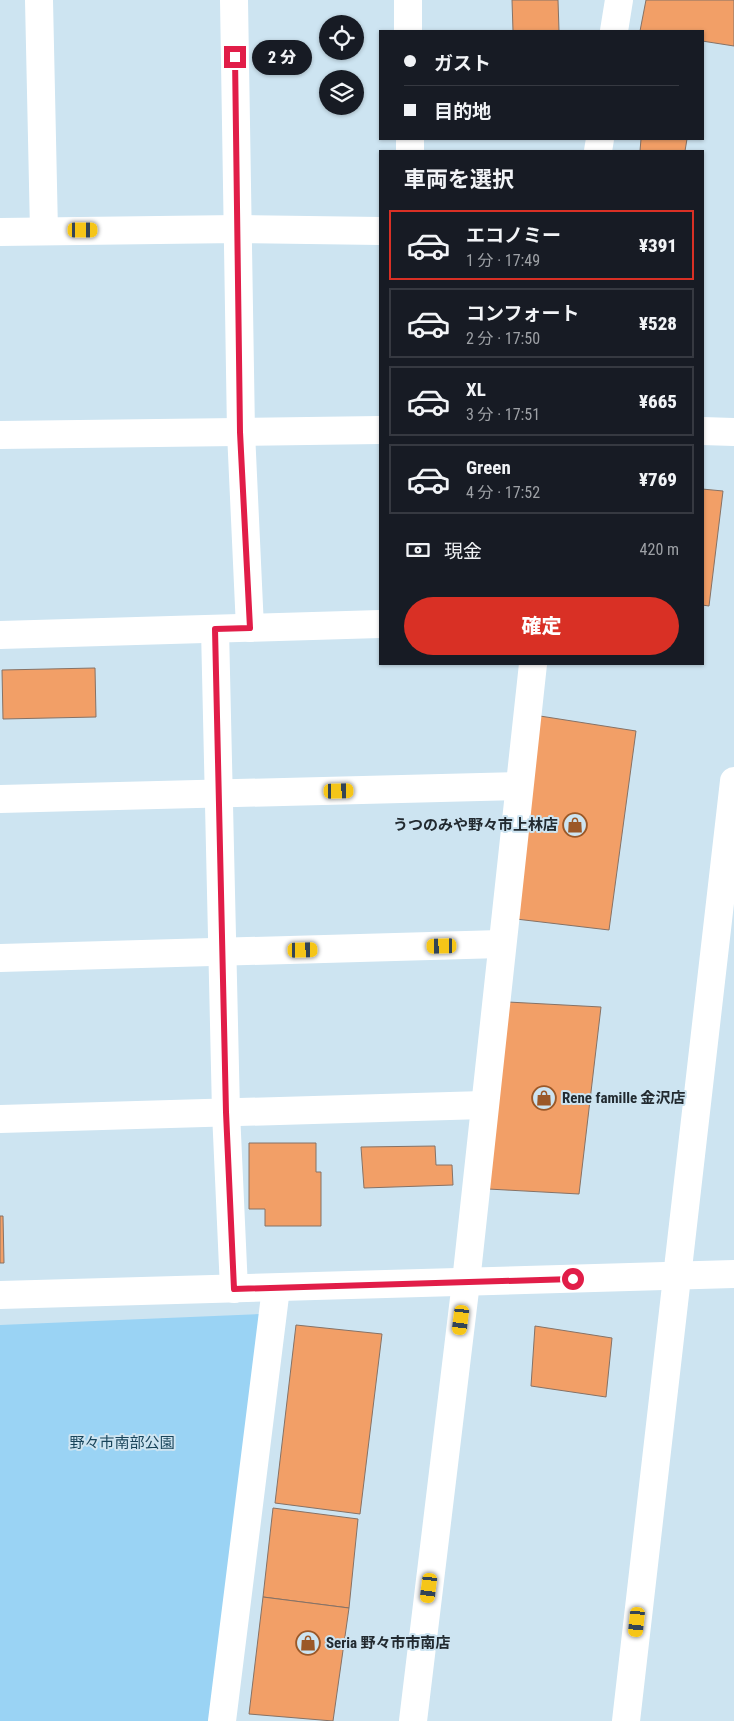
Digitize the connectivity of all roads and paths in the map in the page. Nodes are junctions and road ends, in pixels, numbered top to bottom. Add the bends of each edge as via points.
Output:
1 (39, 0) edge
2 (234, 0) edge
3 (408, 0) edge
4 (618, 0) edge
5 (408, 30) edge
6 (614, 30) edge
7 (238, 229) junction
8 (44, 231) junction
9 (379, 231) edge
10 (0, 232) edge
11 (379, 430) edge
12 (704, 431) edge
13 (240, 432) junction
14 (734, 432) edge
15 (0, 435) edge
16 (379, 624) edge
17 (250, 628) junction
18 (215, 629) junction
19 (0, 635) edge
20 (533, 665) edge
21 (734, 781) edge
22 (519, 786) junction
23 (220, 794) junction
24 (0, 799) edge
25 (501, 944) junction
26 (224, 952) junction
27 (0, 958) edge
28 (484, 1105) junction
29 (226, 1112) junction
30 (0, 1119) edge
31 (734, 1274) edge
32 (677, 1277) junction
33 (466, 1282) junction
34 (276, 1288) junction
35 (234, 1289) junction
36 (0, 1295) edge
37 (222, 1721) edge
38 (413, 1721) edge
39 (626, 1721) edge

1 - 8 street
2 - 7 street
3 - 5 street
4 - 6 street
7 - 8 street
7 - 9 street
7 - 13 street
8 - 10 street
11 - 13 street
12 - 14 street
13 - 15 street
13 - 17 street
16 - 17 street
17 - 18 street
18 - 19 street
18 - 23 street
20 - 22 street
21 - 32 street
22 - 23 street
22 - 25 street
23 - 24 street
23 - 26 street
25 - 26 street
25 - 28 street
26 - 27 street
26 - 29 street
28 - 29 street
28 - 33 street
29 - 30 street
29 - 35 street
31 - 32 street
32 - 33 street
32 - 39 street
33 - 34 street
33 - 38 street
34 - 35 street
34 - 37 street
35 - 36 street

